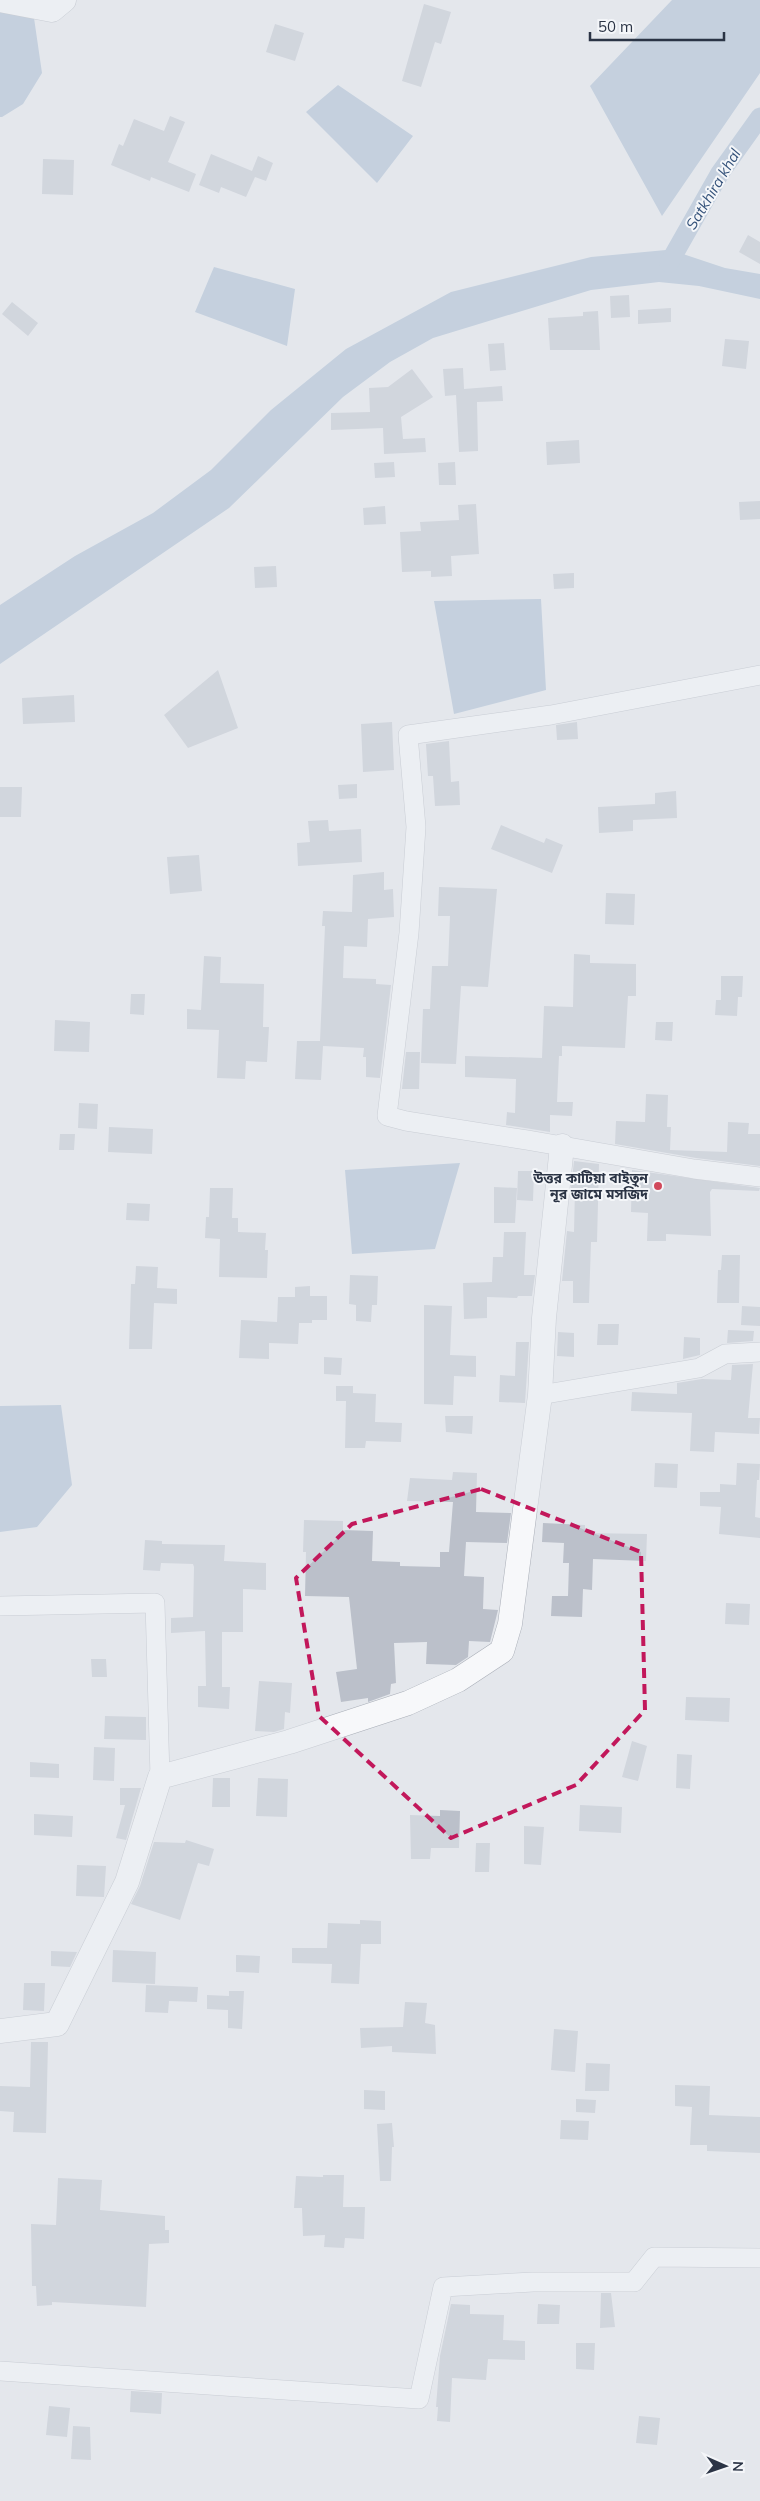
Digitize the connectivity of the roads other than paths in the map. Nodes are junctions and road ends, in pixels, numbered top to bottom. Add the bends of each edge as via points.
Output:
1 (0, 0) edge
2 (64, 0) edge
3 (760, 675) edge
4 (562, 1146) junction
5 (760, 1177) edge
6 (760, 1352) edge
7 (540, 1395) junction
8 (0, 1606) edge
9 (160, 1777) junction
10 (0, 2031) edge
11 (760, 2258) edge
12 (0, 2371) edge

1 - 2 street via 52,10
3 - 4 street via 551,715 408,735 416,827 409,933 387,1116 406,1122
4 - 5 street
4 - 7 street via 544,1318
6 - 7 street via 725,1354 699,1368
7 - 9 street via 510,1624 502,1652 458,1680 408,1703 290,1742
8 - 9 street via 154,1603
9 - 10 street via 127,1882 57,2024
11 - 12 street via 654,2257 634,2282 533,2282 443,2287 419,2399

